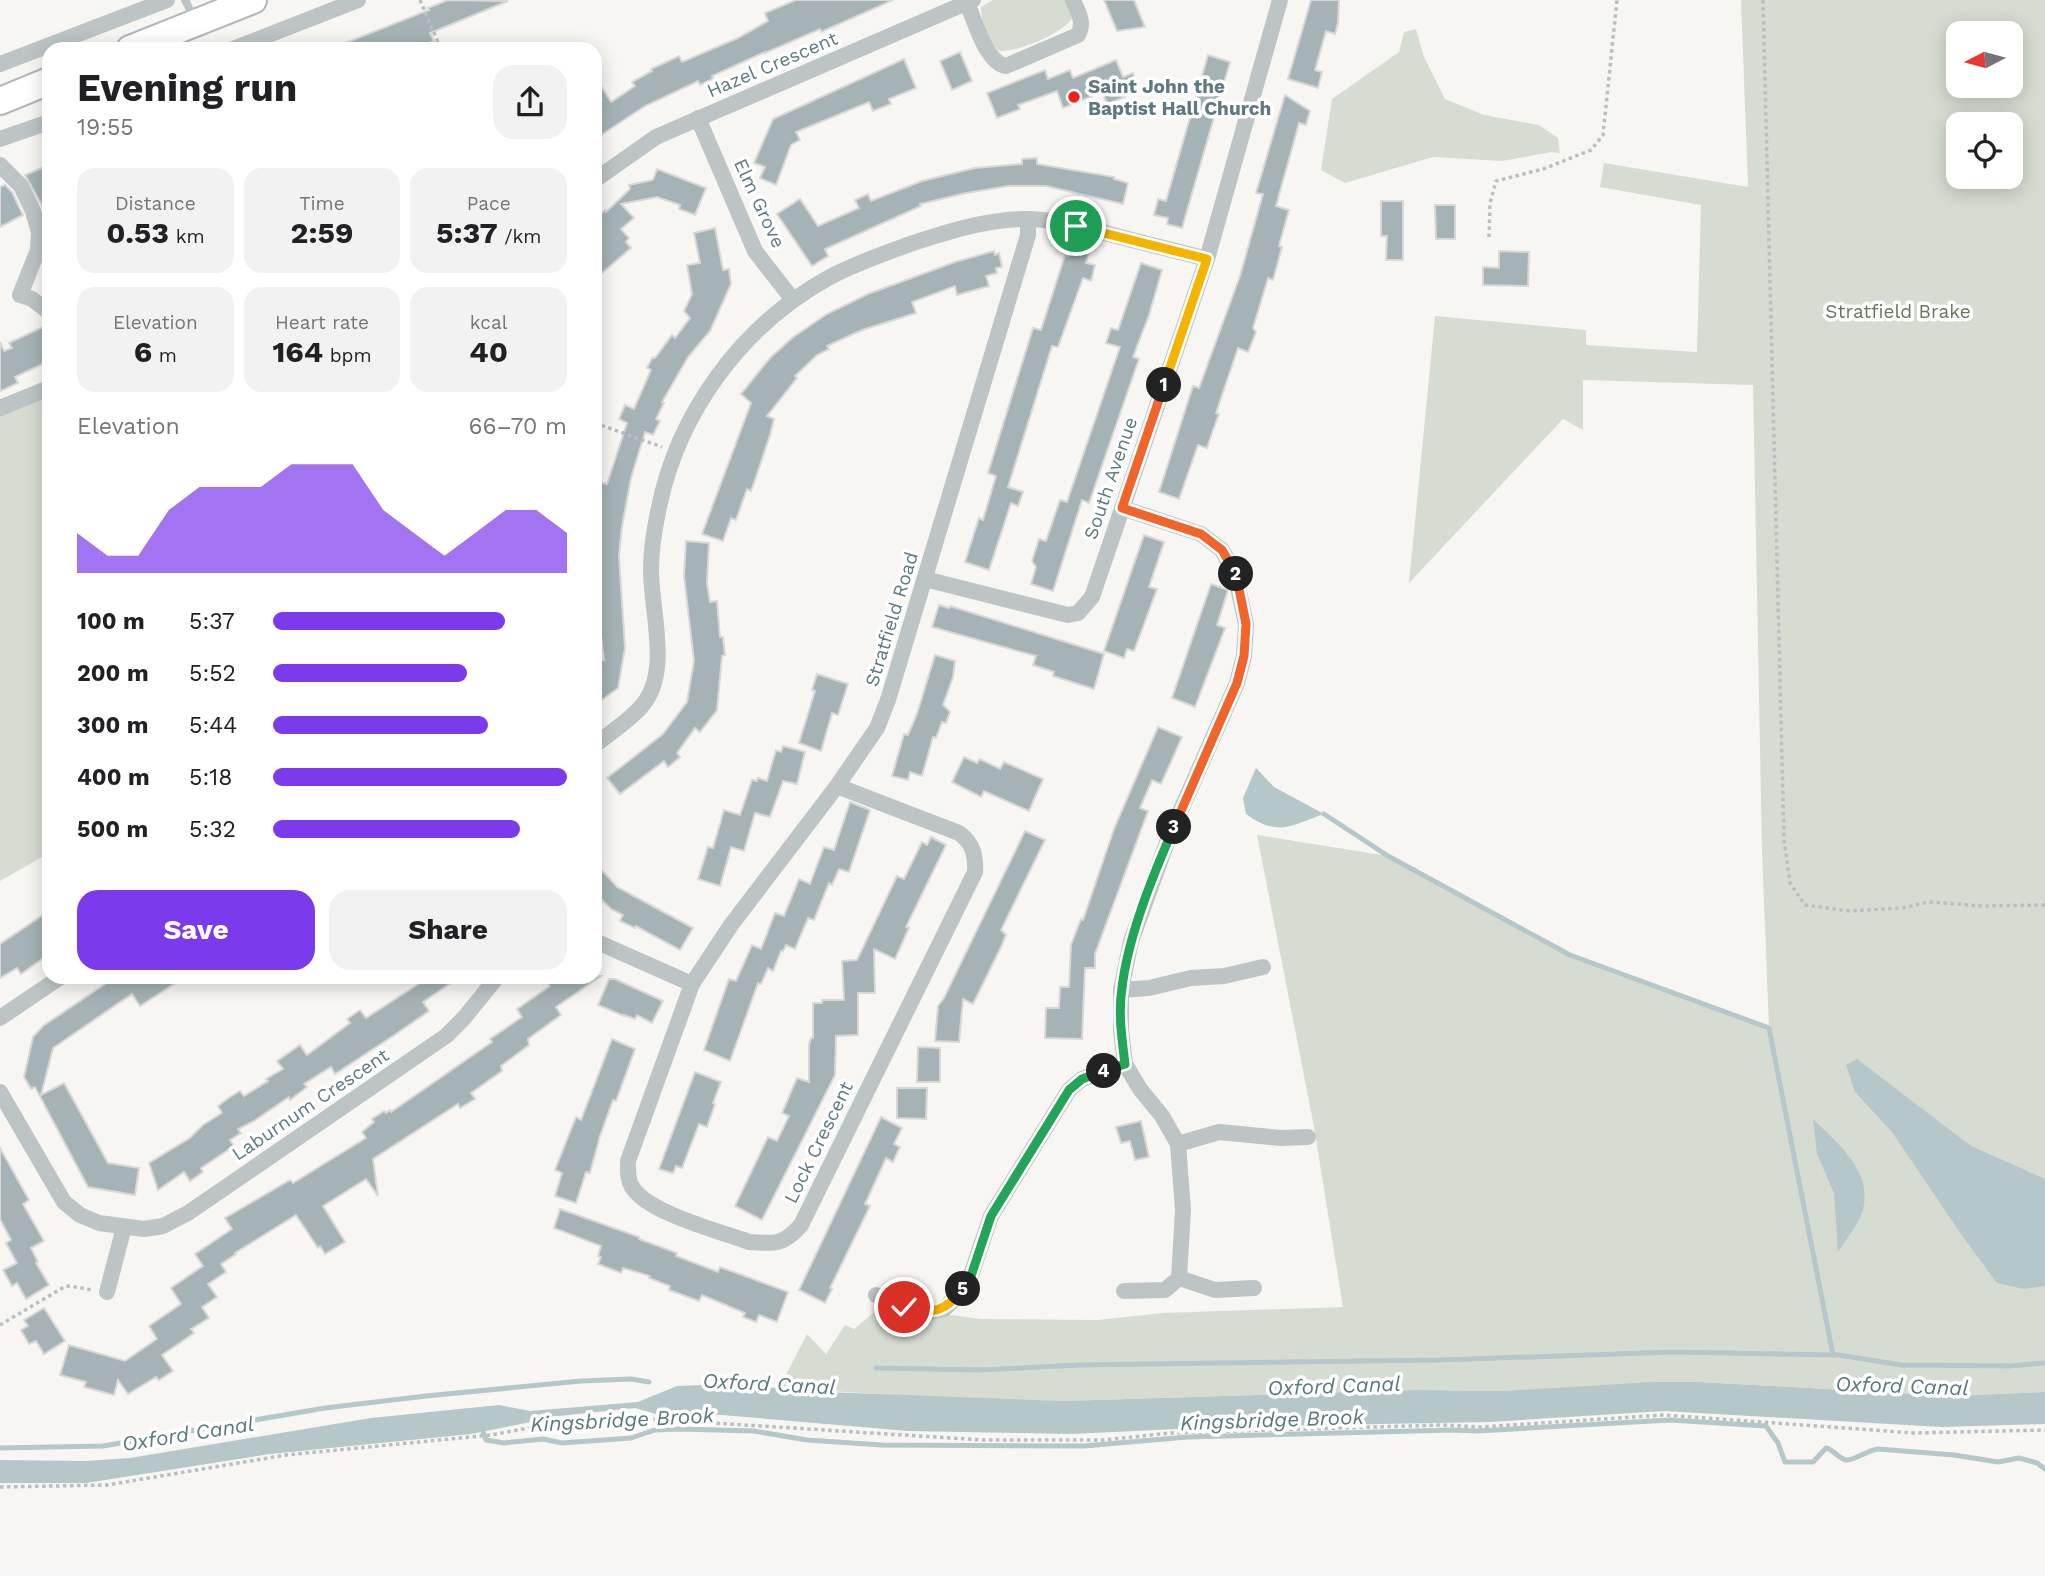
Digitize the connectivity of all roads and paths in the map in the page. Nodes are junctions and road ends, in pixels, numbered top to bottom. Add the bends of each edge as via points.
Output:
1 (167, 0) edge
2 (253, 0) edge
3 (358, 0) edge
4 (421, 0) edge
5 (1073, 0) edge
6 (1280, 0) edge
7 (1617, 0) edge
8 (1763, 0) edge
9 (970, 2) edge
10 (190, 11) edge
11 (57, 42) edge
12 (141, 42) edge
13 (251, 42) edge
14 (438, 42) edge
15 (42, 48) edge
16 (0, 64) edge
17 (42, 84) edge
18 (0, 101) edge
19 (698, 118) junction
20 (42, 124) edge
21 (0, 139) edge
22 (0, 165) edge
23 (602, 175) edge
24 (1028, 219) junction
25 (1489, 237) dead end
26 (1207, 259) junction
27 (793, 300) junction
28 (42, 307) edge
29 (42, 391) edge
30 (0, 408) edge
31 (602, 426) edge
32 (676, 452) junction
33 (1122, 508) junction
34 (925, 579) junction
35 (602, 739) edge
36 (837, 786) junction
37 (2045, 905) edge
38 (602, 945) edge
39 (1263, 967) dead end
40 (50, 984) edge
41 (492, 984) edge
42 (692, 984) junction
43 (1121, 990) junction
44 (0, 1018) edge
45 (1125, 1064) junction
46 (0, 1092) edge
47 (1308, 1137) dead end
48 (1178, 1144) junction
49 (124, 1227) junction
50 (1179, 1278) junction
51 (1254, 1288) dead end
52 (1124, 1291) dead end
53 (107, 1292) joint
54 (876, 1295) dead end
55 (0, 1325) edge
56 (2045, 1430) edge
57 (0, 1487) edge

1 - 11 street
2 - 10 main road
3 - 13 street
4 - 14 path
5 - 9 street via 1082,21 1078,35 1006,65 999,65 989,54
6 - 26 street, South Avenue
7 - 25 path via 1603,135 1591,150 1496,181
8 - 37 path via 1784,840 1790,883 1805,905 1850,911 1929,902
9 - 19 street, Hazel Crescent
10 - 12 main road
15 - 16 street
17 - 18 main road
19 - 23 street, Hazel Crescent via 656,137
19 - 27 street, Elm Grove via 755,251
20 - 21 street
22 - 28 street via 21,186 33,211 38,250 20,295
24 - 26 street via 1076,226
24 - 27 street via 980,224 898,248 832,276
24 - 34 street, Stratfield Road via 1028,235
26 - 33 street, South Avenue
27 - 32 street via 717,375
29 - 30 street
31 - 32 path
32 - 35 street via 653,536 658,668 642,707
33 - 34 street, South Avenue via 1092,597 1078,612 1055,613
33 - 43 street via 1201,534 1222,550 1235,573 1246,624 1237,683 1164,850 1130,941
34 - 36 street, Stratfield Road via 877,728
36 - 42 street, Stratfield Road
36 - 42 street, Lock Crescent via 959,833 971,846 975,872 801,1225 784,1241 749,1242 655,1208 628,1178 634,1142
38 - 42 street
39 - 43 street
40 - 44 street
41 - 49 street, Laburnum Crescent via 446,1036 188,1213 163,1226
43 - 45 street
45 - 48 street
45 - 54 street via 1082,1079 1069,1090 991,1216 969,1282 944,1309 916,1310
46 - 49 street, Laburnum Crescent via 64,1202 99,1223
47 - 48 street via 1219,1132
48 - 50 street via 1183,1210
49 - 53 street
50 - 51 street via 1215,1290
50 - 52 street via 1165,1290
53 - 55 path via 70,1286
56 - 57 path via 1913,1433 1663,1415 1481,1427 983,1440 650,1419 286,1455 107,1485

